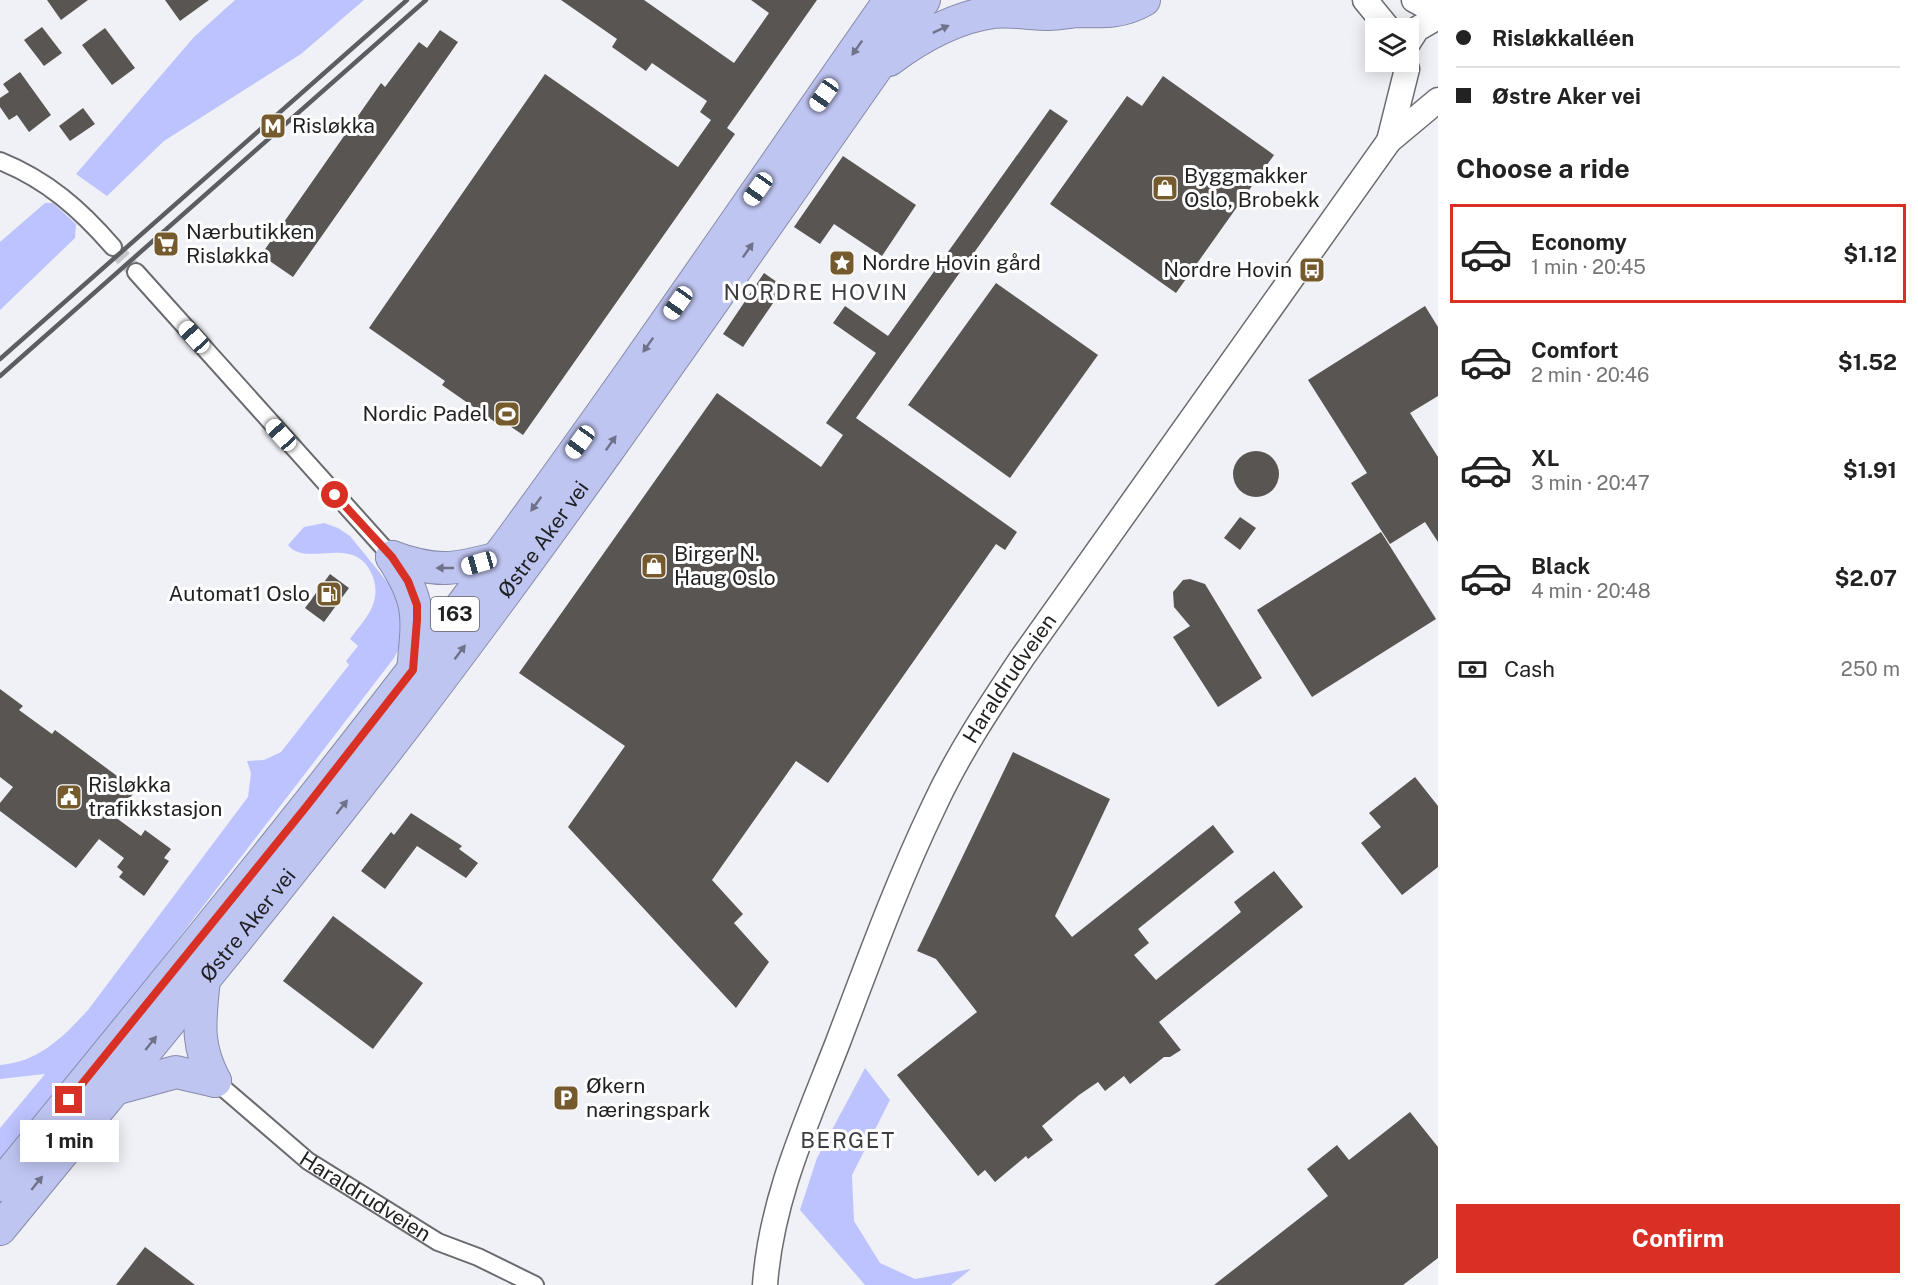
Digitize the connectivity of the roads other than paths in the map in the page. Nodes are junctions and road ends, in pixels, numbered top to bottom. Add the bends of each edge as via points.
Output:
1 (890, 0) edge
2 (924, 0) edge
3 (1144, 0) edge
4 (1365, 0) edge
5 (1414, 0) edge
6 (1072, 5) edge
7 (1438, 15) edge
8 (1380, 18) edge
9 (1419, 28) edge
10 (874, 71) junction
11 (1404, 72) edge
12 (1410, 72) edge
13 (1438, 99) edge
14 (1389, 141) junction
15 (0, 160) edge
16 (113, 247) tunnel mouth
17 (136, 272) tunnel mouth
18 (392, 557) junction
19 (498, 558) junction
20 (413, 670) junction
21 (204, 979) junction
22 (215, 1081) junction
23 (114, 1089) junction
24 (0, 1185) edge
25 (0, 1229) edge
26 (535, 1285) edge
27 (765, 1285) edge

1 -> 19 highway, Østre Aker vei / 163
2 - 10 highway, Østre Aker vei / 163
3 - 6 highway via 1120,10 1096,13
4 - 8 street
5 - 7 street
10 -> 6 highway via 914,42 962,19 993,12 1049,14
7 - 9 street
21 -> 10 highway, Østre Aker vei / 163 via 369,772 524,568
11 - 14 street, Haraldrudveien
12 - 13 street via 1420,88
13 - 14 street, Haraldrudveien
14 - 27 street, Haraldrudveien via 1022,658 951,772 899,885 791,1159 772,1224
15 - 16 street via 51,187 88,218
17 - 18 street
19 -> 18 highway via 460,568 439,568 419,567
18 - 20 highway via 408,581 417,605
19 - 20 highway, Østre Aker vei / 163
20 - 24 highway, Østre Aker vei / 163
21 - 22 highway via 200,1040 205,1063
23 -> 21 highway, Østre Aker vei / 163
22 - 23 highway via 176,1072
22 - 26 street, Haraldrudveien via 317,1167 438,1242
25 -> 23 highway, Østre Aker vei / 163

